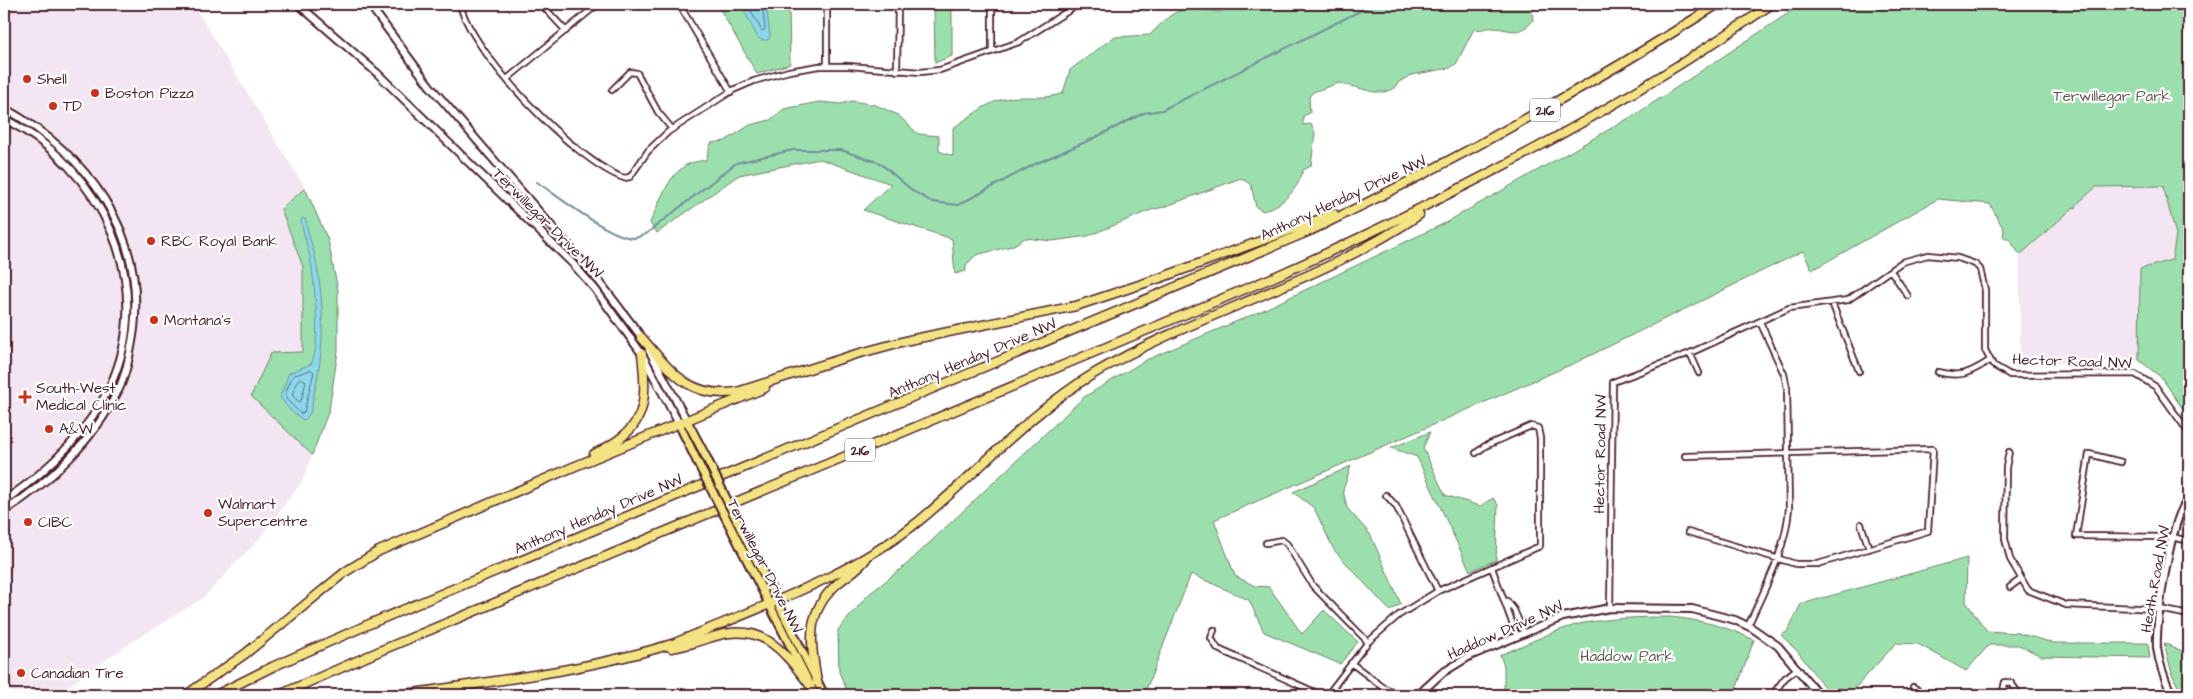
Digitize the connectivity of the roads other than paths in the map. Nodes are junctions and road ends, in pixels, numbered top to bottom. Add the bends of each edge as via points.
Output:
1 (298, 4) edge
2 (368, 4) edge
3 (460, 4) edge
4 (541, 4) edge
5 (598, 4) edge
6 (679, 4) edge
7 (827, 4) edge
8 (898, 4) edge
9 (992, 4) edge
10 (1079, 4) edge
11 (1718, 4) edge
12 (1772, 4) edge
13 (566, 31) junction
14 (992, 51) junction
15 (827, 66) junction
16 (898, 71) junction
17 (507, 80) junction
18 (612, 90) dead end
19 (731, 92) junction
20 (4, 108) edge
21 (4, 119) edge
22 (672, 130) junction
23 (1438, 201) junction
24 (1365, 204) junction
25 (1891, 271) junction
26 (1908, 296) dead end
27 (1832, 304) junction
28 (1760, 322) junction
29 (641, 337) junction
30 (1690, 353) junction
31 (642, 354) junction
32 (1989, 362) junction
33 (816, 367) junction
34 (1859, 371) dead end
35 (1938, 372) dead end
36 (1699, 373) dead end
37 (683, 422) junction
38 (2189, 433) edge
39 (1788, 452) junction
40 (2009, 452) dead end
41 (1476, 454) dead end
42 (1685, 456) dead end
43 (2121, 462) dead end
44 (573, 467) junction
45 (1386, 495) dead end
46 (2189, 499) edge
47 (4, 501) edge
48 (4, 511) edge
49 (1861, 524) dead end
50 (1688, 532) dead end
51 (2172, 537) junction
52 (2189, 541) edge
53 (1266, 543) dead end
54 (1869, 549) junction
55 (869, 556) junction
56 (1778, 559) junction
57 (1492, 568) junction
58 (2020, 579) junction
59 (2010, 587) dead end
60 (1438, 591) junction
61 (776, 600) junction
62 (768, 603) junction
63 (1610, 608) junction
64 (2160, 609) junction
65 (2189, 615) edge
66 (1748, 626) junction
67 (1214, 630) dead end
68 (1521, 634) junction
69 (1368, 642) junction
70 (647, 652) junction
71 (1351, 663) junction
72 (1798, 668) junction
73 (814, 683) junction
74 (1383, 687) junction
75 (1913, 687) dead end
76 (2020, 694) edge
77 (186, 695) edge
78 (216, 695) edge
79 (279, 695) edge
80 (400, 695) edge
81 (815, 695) edge
82 (824, 695) edge
83 (1388, 695) edge
84 (1399, 695) edge
85 (1418, 695) edge
86 (1772, 695) edge
87 (1819, 695) edge
88 (1926, 695) edge
89 (2002, 695) edge
90 (2054, 695) edge
91 (2172, 695) edge

1 - 31 street, Terwillegar Drive NW via 365,61 552,243 595,289
2 - 29 street, Terwillegar Drive NW via 452,114 599,281
3 - 17 street via 473,36
4 - 13 street
5 - 13 street
6 - 19 street
7 - 15 street
8 - 16 street
9 - 14 street
10 - 14 street via 1024,40
11 - 24 highway, Anthony Henday Drive NW / 216 via 1551,107 1436,170
12 - 23 highway, 216 via 1675,68 1568,132
13 - 17 street
14 - 16 street via 940,70
15 - 16 street
15 - 19 street via 789,71 754,81
17 - 22 street via 544,120 597,163 624,178 630,177 648,151
18 - 22 street via 630,72 637,72 658,112
19 - 22 street
20 - 48 street via 54,142 103,196 124,237 131,259 135,294 131,345 122,379 105,414 74,453 31,493
21 - 47 street via 47,147 93,195 118,245 126,291 122,351 99,407 54,461
23 - 55 highway via 1390,234 1131,352 1094,373 1041,410 918,521
23 - 79 highway, 216 via 1274,277
24 - 33 highway via 1076,306 909,340
24 - 78 highway, Anthony Henday Drive NW / 216 via 1206,276 374,622
25 - 26 street
25 - 27 street, Hector Road NW via 1848,300
25 - 32 street, Hector Road NW via 1902,262 1928,255 1958,258 1975,264 1983,276 1984,337
27 - 28 street, Hector Road NW via 1796,306
27 - 34 street
28 - 30 street, Hector Road NW
28 - 39 street via 1784,374
29 - 33 highway via 673,374 707,393 737,392
29 - 37 street, Terwillegar Drive NW
30 - 36 street
30 - 63 street, Hector Road NW via 1613,382
31 - 37 street, Terwillegar Drive NW
31 - 44 highway via 646,397 639,418 618,441
32 - 35 street via 1967,374 1955,376
32 - 38 street, Hector Road NW via 2010,374 2135,374 2156,386
33 - 37 highway
37 - 44 highway
37 - 61 main road, Terwillegar Drive NW, bridge via 706,457
37 - 62 main road, Terwillegar Drive NW, bridge via 697,461
39 - 42 street
39 - 54 street via 1933,449 1928,531
39 - 56 street via 1787,527
40 - 58 street via 2005,539
41 - 57 street via 1485,446 1531,426 1538,428 1540,546
43 - 51 street via 2089,454 2076,536
44 - 77 highway via 416,533 361,562 245,654
45 - 60 street via 1396,506
46 - 51 street, Heath Road NW via 2182,504
49 - 54 street
50 - 56 street
51 - 52 street
51 - 64 street, Heath Road NW
53 - 69 street via 1282,540 1287,544 1313,586
54 - 56 street via 1818,564 1796,564
55 - 61 highway
55 - 73 highway via 861,567 822,599 814,617 811,642
56 - 66 street
57 - 60 street
57 - 68 street via 1506,600 1508,614
58 - 59 street
58 - 64 street via 2028,590 2066,605
60 - 69 street via 1398,614
61 - 62 highway
61 - 73 main road, Terwillegar Drive NW
62 - 70 highway
62 - 73 main road, Terwillegar Drive NW
63 - 66 street, Haddow Drive NW via 1701,610
63 - 68 street, Haddow Drive NW via 1573,614
64 - 65 street
64 - 91 street, Heath Road NW via 2158,652
66 - 72 street, Haddow Drive NW via 1778,646
67 - 71 street via 1210,638 1218,649 1323,695 1332,690
68 - 85 street, Haddow Drive NW via 1451,666
69 - 71 street
70 - 73 highway via 686,646 735,632 750,634 774,643
70 - 80 highway via 554,671
71 - 74 street
72 - 86 street
72 - 87 street, Haddow Drive NW
73 - 81 main road, Terwillegar Drive NW
73 - 82 main road, Terwillegar Drive NW
74 - 83 street
74 - 84 street
75 - 88 street
76 - 89 street
76 - 89 street via 2011,683 2005,682
76 - 90 street

